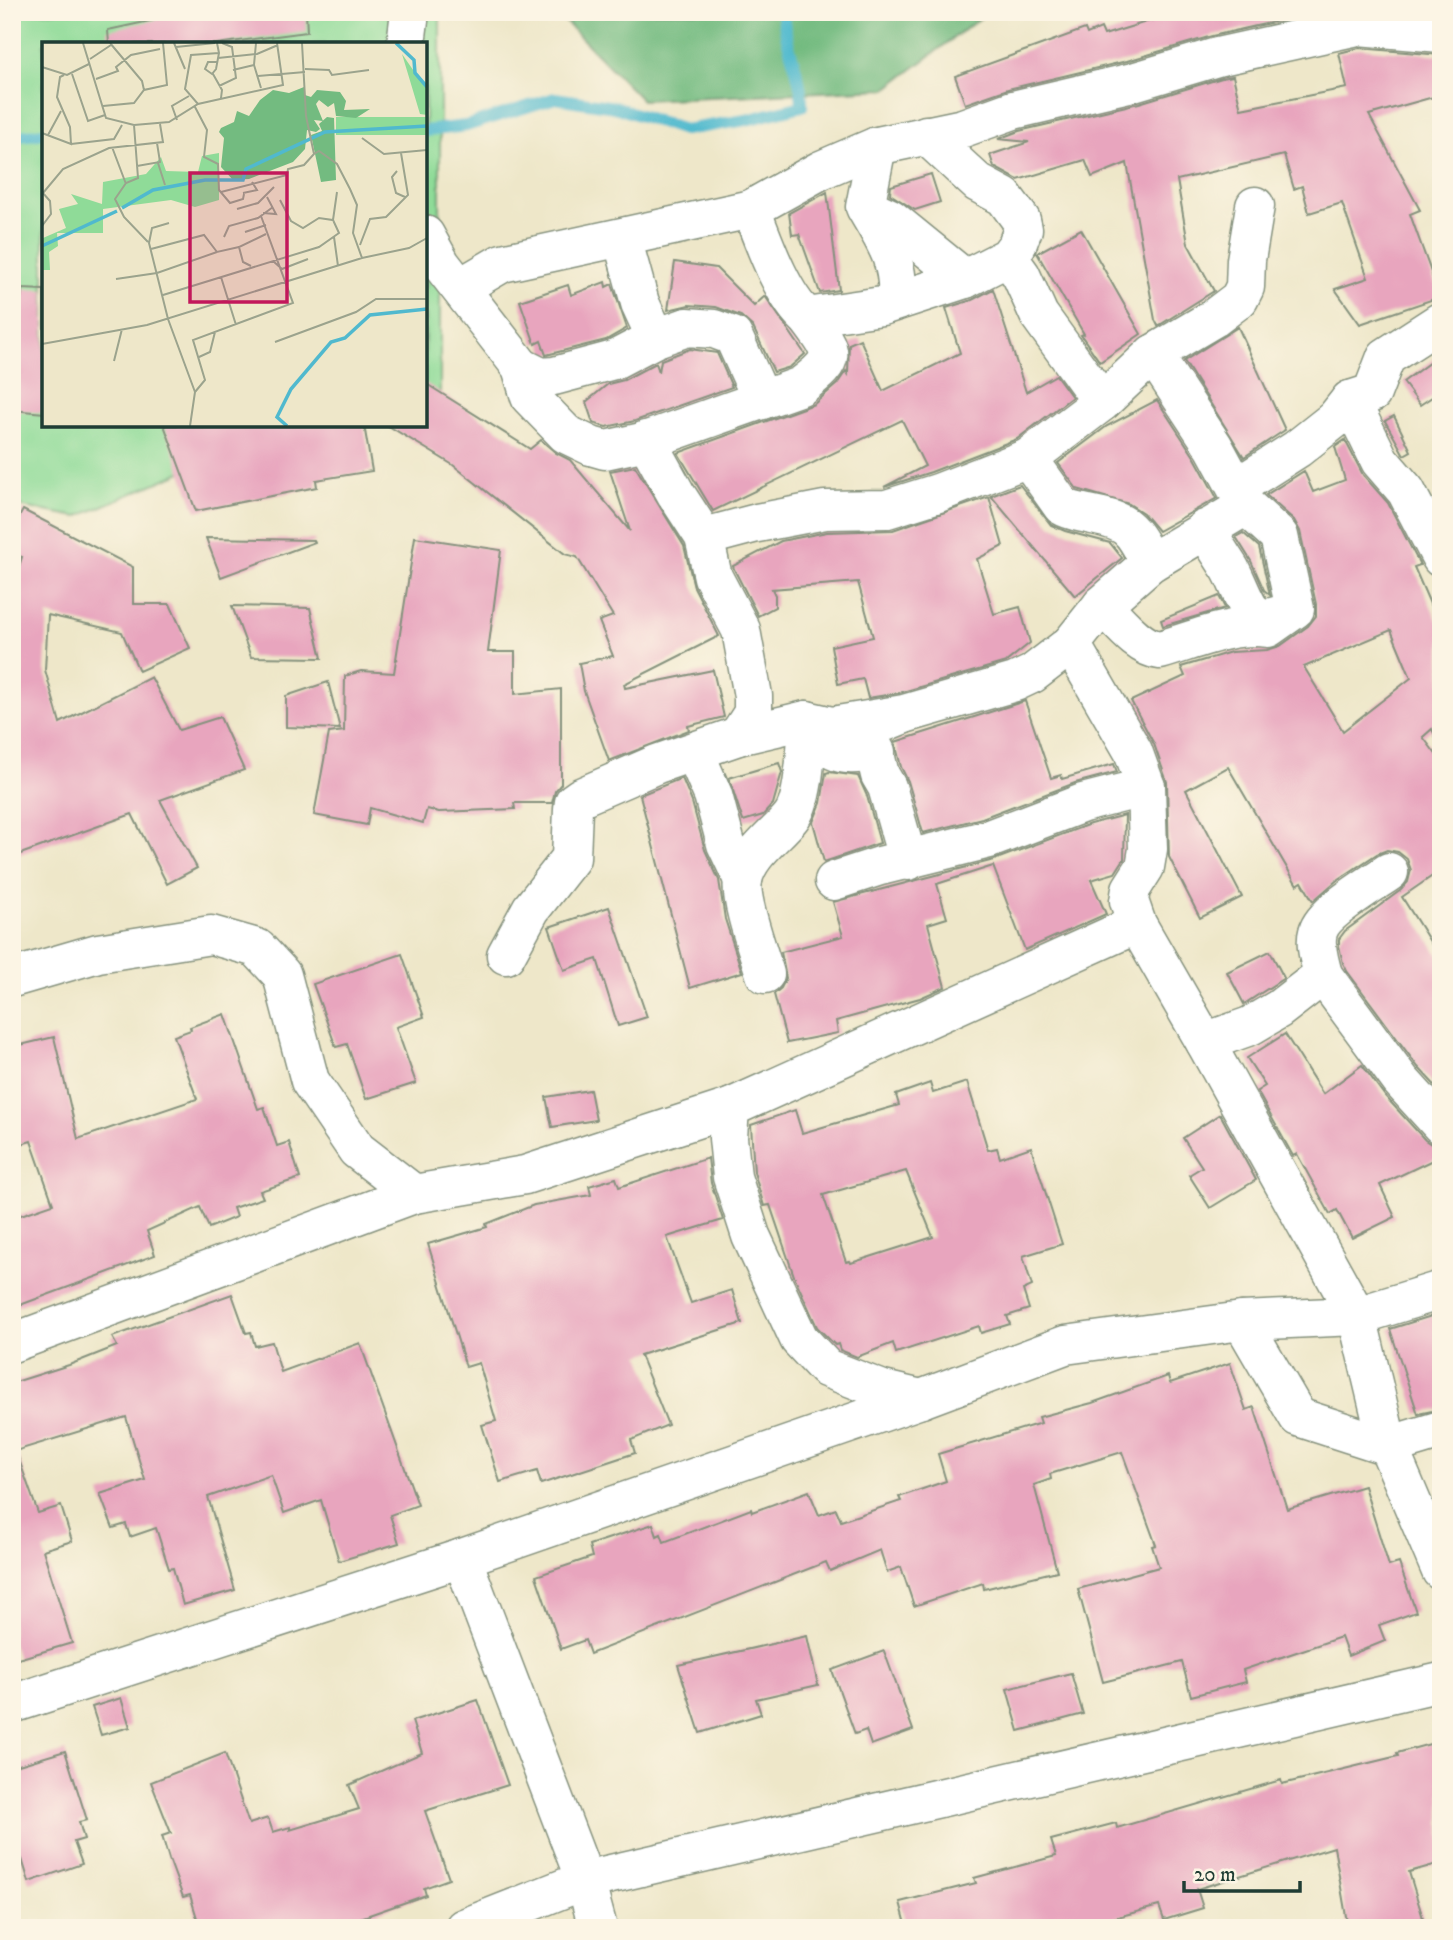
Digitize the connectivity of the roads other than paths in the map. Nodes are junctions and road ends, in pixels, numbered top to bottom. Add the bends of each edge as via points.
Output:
1 (410, 12) edge
2 (1441, 33) edge
3 (406, 42) edge
4 (926, 135) junction
5 (877, 146) junction
6 (1255, 206) dead end
7 (865, 207) junction
8 (751, 209) junction
9 (622, 238) junction
10 (427, 239) edge
11 (928, 247) junction
12 (1008, 257) junction
13 (965, 279) junction
14 (461, 287) junction
15 (911, 296) junction
16 (807, 317) junction
17 (1440, 322) edge
18 (656, 338) junction
19 (1153, 354) junction
20 (521, 367) junction
21 (762, 400) junction
22 (1350, 400) junction
23 (1102, 402) junction
24 (646, 440) junction
25 (1028, 458) junction
26 (1241, 496) junction
27 (1205, 529) junction
28 (704, 537) junction
29 (1441, 558) edge
30 (1150, 563) junction
31 (1102, 605) junction
32 (1295, 609) junction
33 (1071, 644) junction
34 (904, 714) junction
35 (807, 722) junction
36 (738, 736) junction
37 (876, 752) junction
38 (695, 753) junction
39 (1146, 788) junction
40 (908, 861) junction
41 (1389, 872) dead end
42 (743, 880) junction
43 (834, 881) dead end
44 (1137, 924) junction
45 (506, 956) dead end
46 (765, 974) dead end
47 (1323, 975) junction
48 (12, 978) edge
49 (1205, 1042) junction
50 (730, 1108) junction
51 (1441, 1125) edge
52 (414, 1194) junction
53 (1441, 1290) edge
54 (1357, 1316) junction
55 (1242, 1321) junction
56 (12, 1343) edge
57 (920, 1399) junction
58 (1441, 1430) edge
59 (1388, 1446) junction
60 (462, 1559) junction
61 (1441, 1571) edge
62 (1441, 1682) edge
63 (12, 1704) edge
64 (585, 1880) junction
65 (464, 1928) edge
66 (598, 1928) edge

1 - 3 street
2 - 4 street via 1358,26 1217,57
4 - 5 street
4 - 12 street via 978,183 1004,197 1021,220 1023,229
5 - 7 street
5 - 8 street via 821,170
6 - 19 street via 1245,287 1239,299
7 - 11 street via 890,218
7 - 15 street via 894,258 898,281
8 - 9 street
8 - 16 street via 797,308
9 - 14 street via 502,263
9 - 18 street via 640,303
10 - 14 street via 440,264
11 - 13 street
11 - 15 street
12 - 13 street
12 - 23 street via 1039,315
13 - 15 street
14 - 20 street
15 - 16 street via 882,306
16 - 21 street via 827,344 827,365 801,386
17 - 22 street via 1386,357 1372,393
18 - 20 street via 614,360 554,376 541,377
18 - 21 street via 687,327 733,336
19 - 23 street
19 - 26 street
20 - 24 street via 530,397 566,434 605,450
21 - 24 street
22 - 26 street via 1335,419
22 - 29 street via 1380,461 1406,491
23 - 25 street
24 - 28 street
25 - 28 street via 887,509 825,510
25 - 30 street via 1062,506 1122,524 1135,533
26 - 27 street
26 - 32 street via 1279,536
27 - 30 street
27 - 32 street via 1251,611 1272,618
28 - 36 street via 713,577 741,630 753,685 753,713
30 - 31 street
31 - 32 street via 1151,649 1227,630 1268,628
31 - 33 street
33 - 34 street via 1015,682
33 - 39 street via 1133,751
34 - 35 street via 832,726
34 - 37 street via 875,726
35 - 36 street
35 - 37 street via 820,742 838,753
35 - 42 street via 804,778 793,815 765,842
36 - 38 street
37 - 40 street
38 - 42 street
38 - 45 street via 574,802 571,858 531,909
39 - 40 street via 1083,803 989,839
39 - 44 street via 1149,849 1129,901
40 - 43 street
41 - 47 street via 1326,917 1318,930 1316,948
42 - 46 street
44 - 49 street
44 - 50 street
47 - 49 street via 1260,1020
47 - 51 street via 1401,1081
48 - 52 street via 98,953 211,935 257,948 282,975 310,1081 357,1150
49 - 54 street
50 - 52 street via 525,1175
50 - 57 street via 732,1177 751,1236 799,1339 826,1368 883,1391
52 - 56 street
53 - 54 street
54 - 55 street
54 - 59 street
55 - 57 street via 1066,1345
55 - 59 street via 1298,1417
57 - 60 street
58 - 59 street
59 - 61 street
60 - 63 street
60 - 64 street
62 - 64 street
64 - 65 street
64 - 66 street

